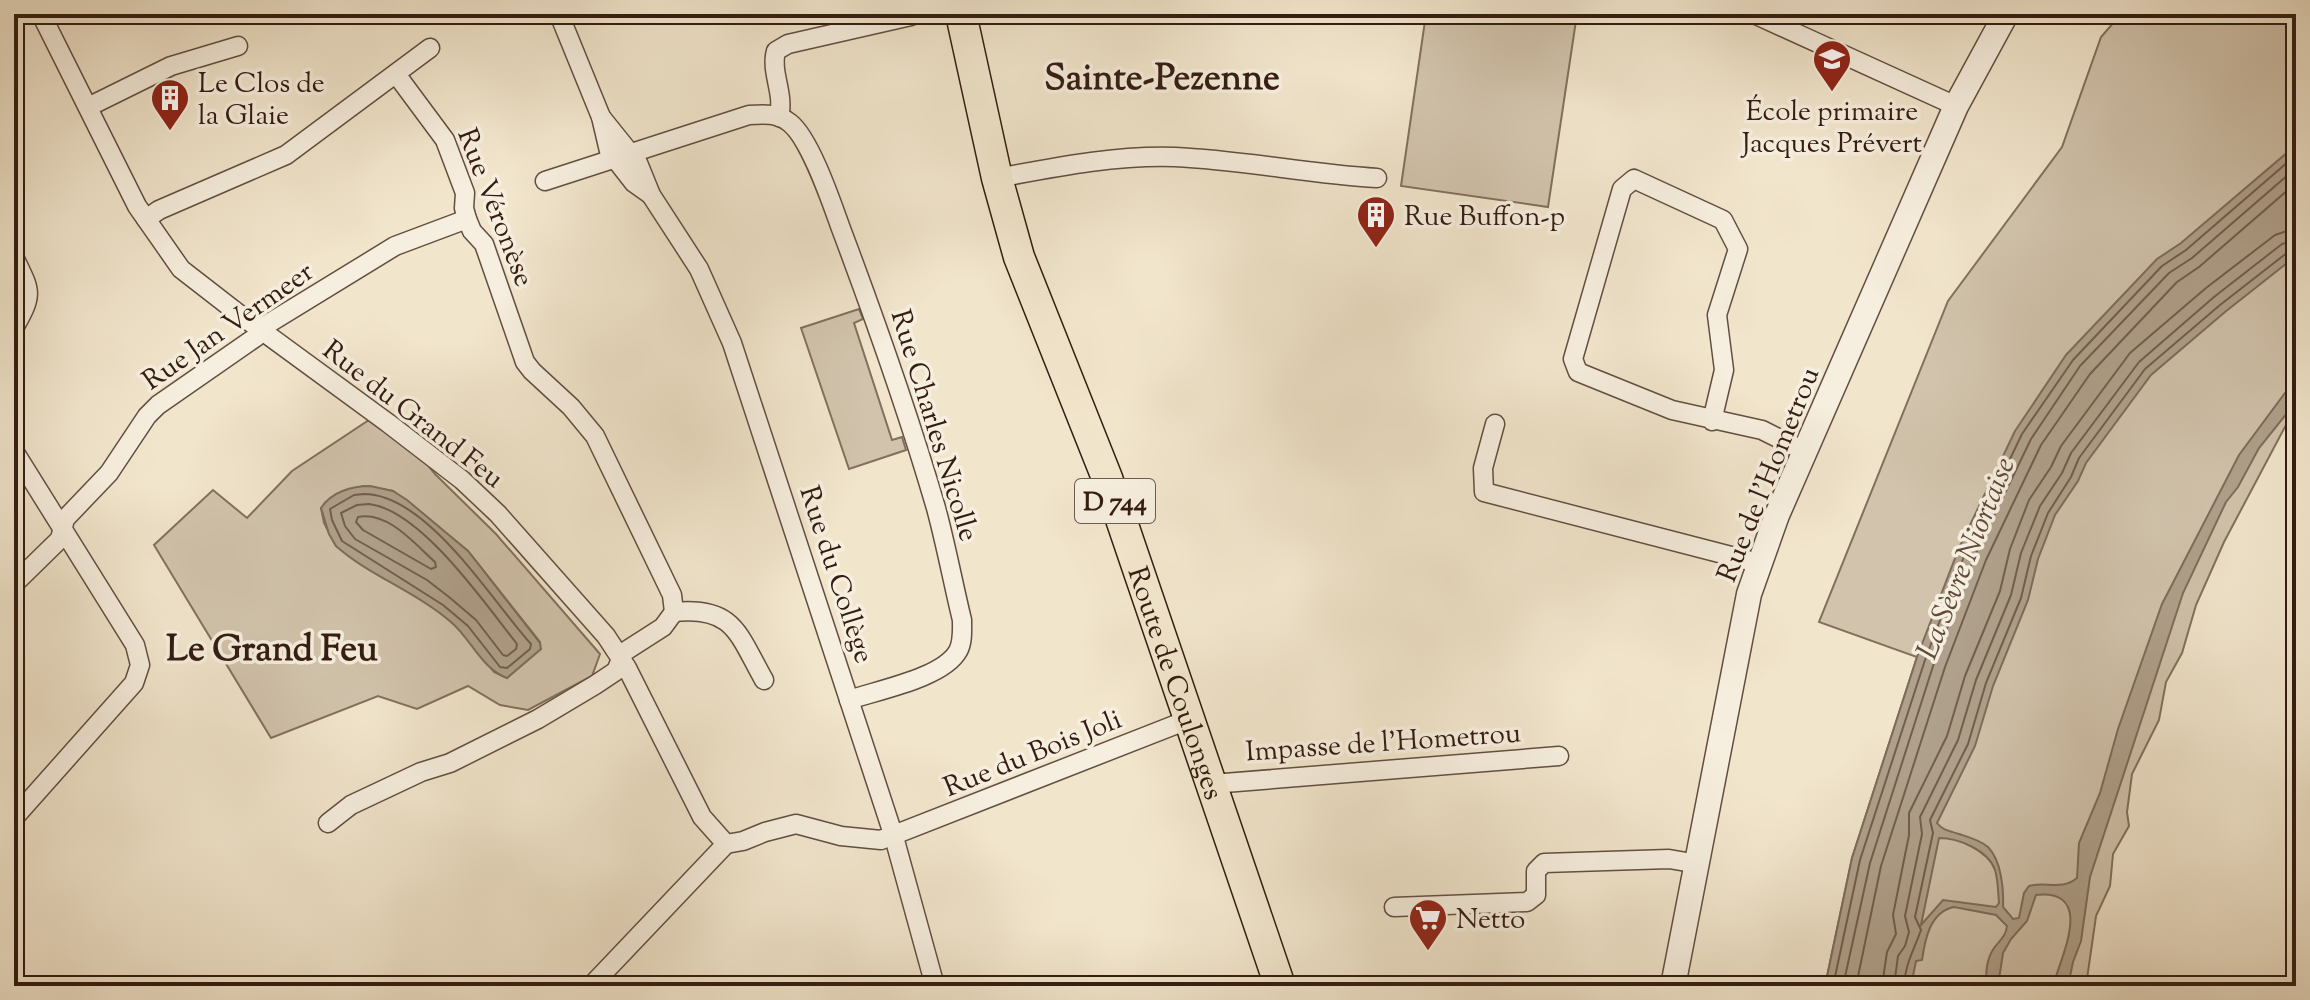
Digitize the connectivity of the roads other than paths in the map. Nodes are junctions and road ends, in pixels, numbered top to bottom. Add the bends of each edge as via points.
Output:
1 (41, 14) edge
2 (559, 14) edge
3 (961, 14) edge
4 (1754, 14) edge
5 (2006, 14) edge
6 (911, 16) edge
7 (238, 46) dead end
8 (430, 48) dead end
9 (396, 74) junction
10 (1956, 106) junction
11 (88, 107) junction
12 (779, 117) junction
13 (622, 156) junction
14 (997, 178) junction
15 (1377, 178) dead end
16 (545, 181) dead end
17 (146, 219) junction
18 (467, 219) junction
19 (14, 257) edge
20 (14, 328) edge
21 (261, 331) junction
22 (1712, 421) junction
23 (1495, 424) dead end
24 (14, 451) edge
25 (1806, 452) junction
26 (62, 528) junction
27 (1758, 563) junction
28 (14, 584) edge
29 (674, 612) junction
30 (620, 658) junction
31 (764, 680) dead end
32 (849, 700) junction
33 (1190, 719) junction
34 (1559, 756) dead end
35 (1212, 784) junction
36 (14, 818) edge
37 (328, 823) dead end
38 (894, 837) junction
39 (726, 844) junction
40 (1698, 864) junction
41 (1394, 907) dead end
42 (591, 986) edge
43 (935, 986) edge
44 (1280, 986) edge
45 (1673, 986) edge

1 - 11 street, Rue du Grand Feu
2 - 13 street, Rue du Collège via 601,117 606,143
3 - 14 main road, Route de Coulonges / D 744
4 - 10 street
5 - 10 street, Rue de l'Hometrou
6 - 12 street via 776,51
7 - 11 street via 171,66
8 - 9 street
9 - 17 street via 286,155
9 - 18 street, Rue Véronèse via 450,151 465,193
10 - 25 street, Rue de l'Hometrou
11 - 17 street, Rue du Grand Feu
12 - 13 street via 749,115
12 - 32 street, Rue Charles Nicolle via 801,136 826,188 874,316 936,510 962,620 958,652 936,671
13 - 16 street
13 - 32 street, Rue du Collège via 645,176 651,195 699,269 732,343
14 - 15 street via 1115,159 1172,157
14 - 33 main road, Route de Coulonges / D 744 via 1019,257 1107,478
17 - 21 street, Rue du Grand Feu via 191,279
18 - 21 street, Rue Jan Vermeer via 395,246
18 - 29 street, Rue Véronèse via 484,244 525,362 595,436 672,595
19 - 20 street via 29,299
21 - 26 street, Rue Jan Vermeer via 158,405
21 - 30 street, Rue du Grand Feu via 462,480 498,514
22 - 22 street via 1578,372 1573,359 1622,189 1634,179 1723,220 1738,249 1717,315 1724,370
22 - 25 street via 1762,430
23 - 27 street via 1483,468 1484,492
24 - 26 street
25 - 27 street, Rue de l'Hometrou
26 - 28 street, Rue Jan Vermeer via 60,539
26 - 36 street via 135,645 138,674
27 - 40 street, Rue de l'Hometrou
29 - 30 street via 663,627
29 - 31 street via 701,610 726,620
30 - 37 street via 616,671 538,719 351,805
30 - 39 street, Rue du Grand Feu via 702,817
32 - 38 street, Rue du Collège
33 - 35 main road, Route de Coulonges / D 744
33 - 38 street, Rue du Bois Joli
34 - 35 street, Impasse de l'Hometrou
35 - 44 main road, Route de Coulonges / D 744
38 - 39 street via 864,840 796,824
38 - 43 street, Rue du Collège
39 - 42 street
40 - 41 street via 1669,859 1544,863 1536,871 1536,895 1527,902
40 - 45 street, Rue de l'Hometrou

